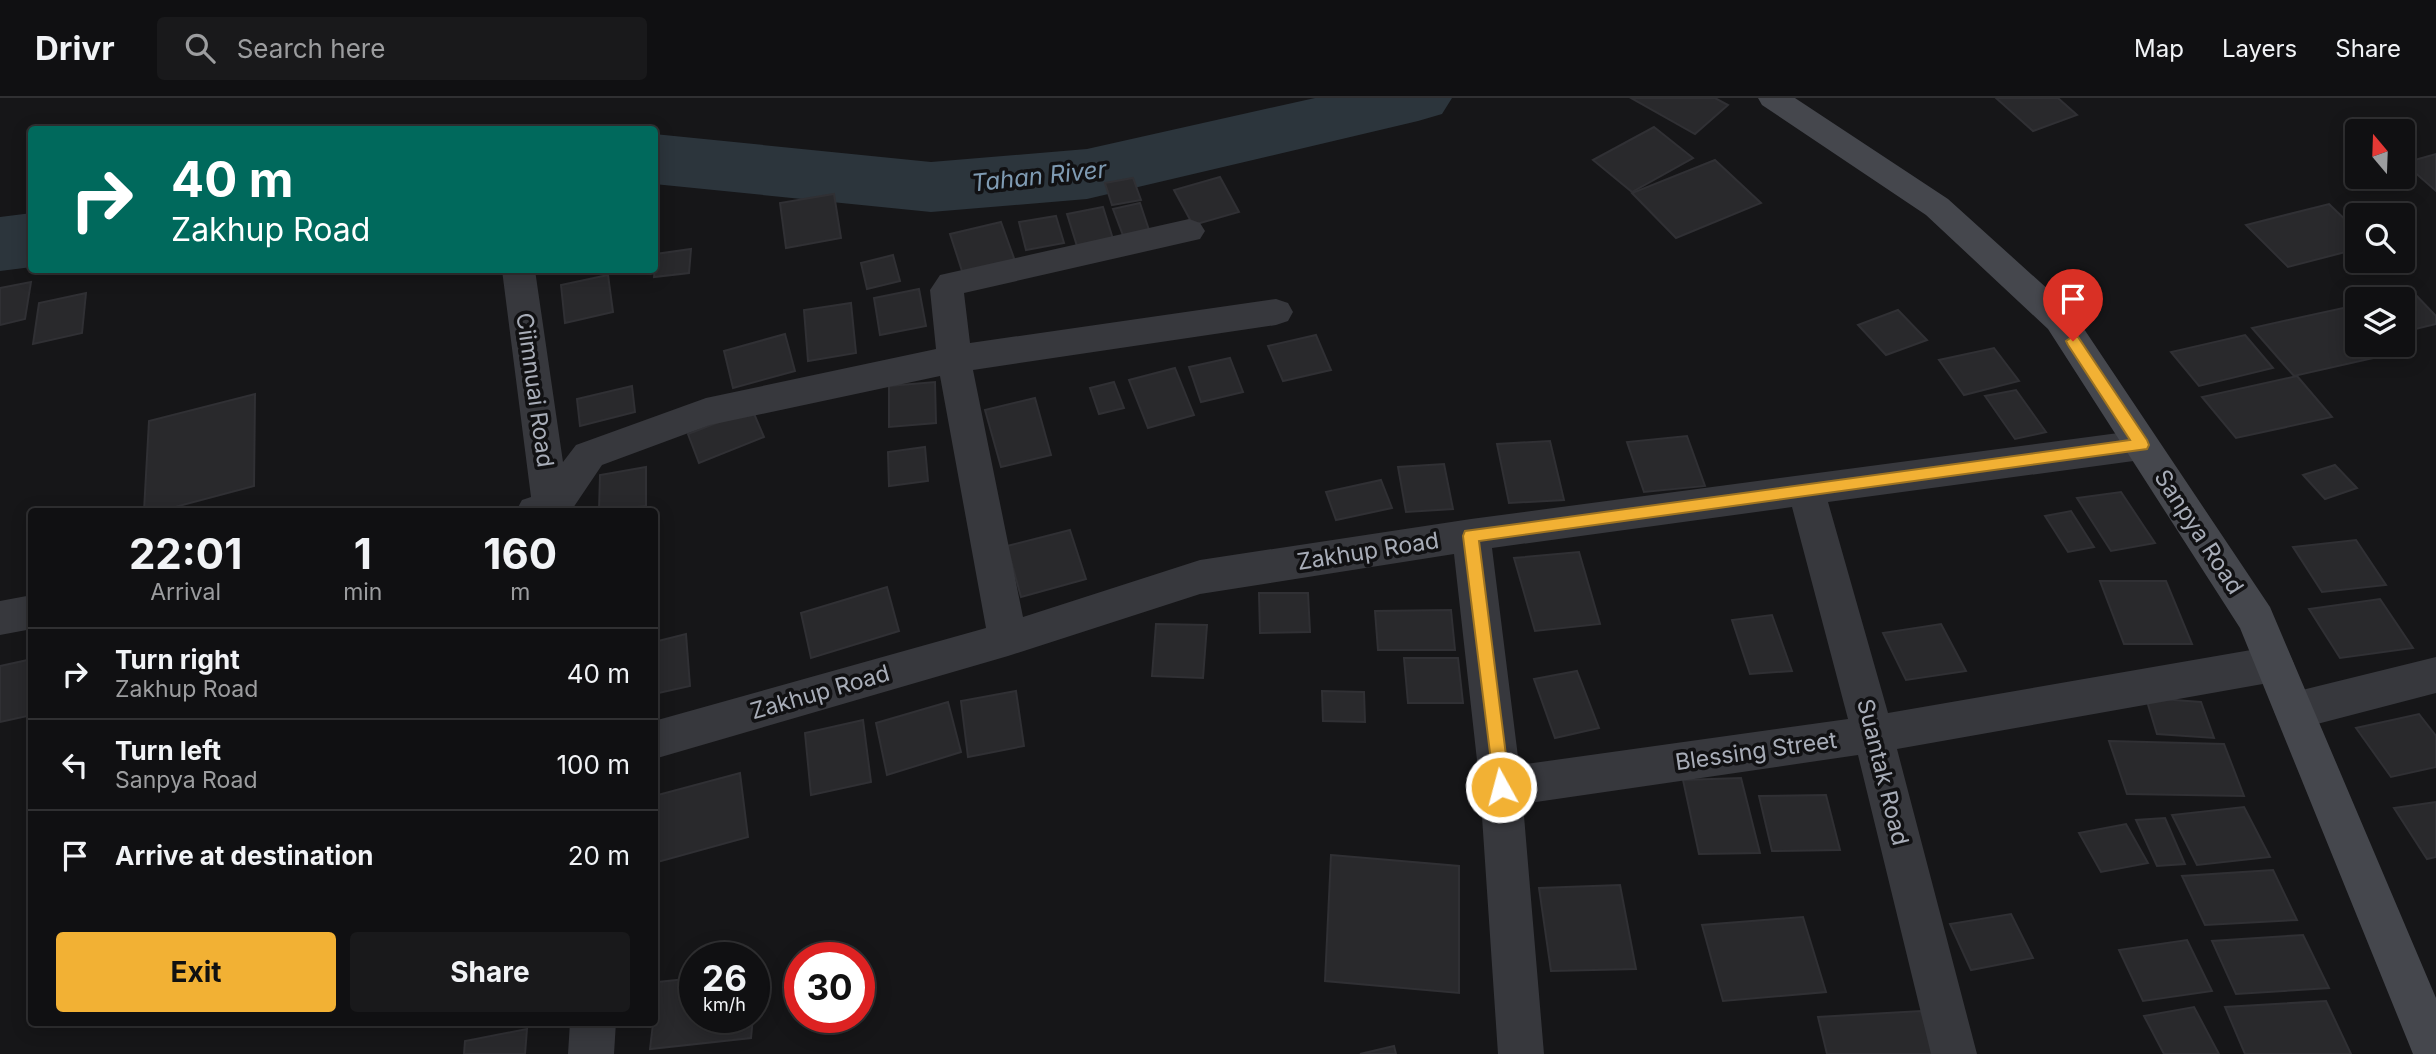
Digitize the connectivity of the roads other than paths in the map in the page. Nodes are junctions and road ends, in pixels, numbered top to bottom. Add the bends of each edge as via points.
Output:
1 (1773, 98) edge
2 (1189, 231) dead end
3 (518, 273) edge
4 (1276, 312) dead end
5 (954, 359) junction
6 (2141, 445) junction
7 (1807, 492) junction
8 (546, 508) edge
9 (548, 508) edge
10 (1471, 536) junction
11 (28, 613) edge
12 (0, 618) edge
13 (1008, 639) junction
14 (2274, 664) junction
15 (2436, 675) edge
16 (2294, 711) junction
17 (1873, 734) junction
18 (658, 739) edge
19 (1501, 787) junction
20 (593, 1026) edge
21 (591, 1054) edge
22 (1521, 1054) edge
23 (1954, 1054) edge
24 (2436, 1054) edge

1 - 6 street, Sanpya Road via 1937,207 2060,320
2 - 5 street via 952,284 947,290
3 - 8 street, Ciimnuai Road
4 - 5 street
5 - 9 street via 706,412 589,455
5 - 13 street
6 - 7 street, Zakhup Road
6 - 14 street, Sanpya Road via 2256,619
7 - 10 street, Zakhup Road
7 - 17 street, Suantak Road
10 - 13 street, Zakhup Road via 1200,577
10 - 19 street
11 - 12 street
13 - 18 street, Zakhup Road
14 - 16 street, Sanpya Road
14 - 17 street, Blessing Street
15 - 16 street
16 - 24 street, Sanpya Road
17 - 19 street, Blessing Street
17 - 23 street, Suantak Road
19 - 22 street
20 - 21 street

